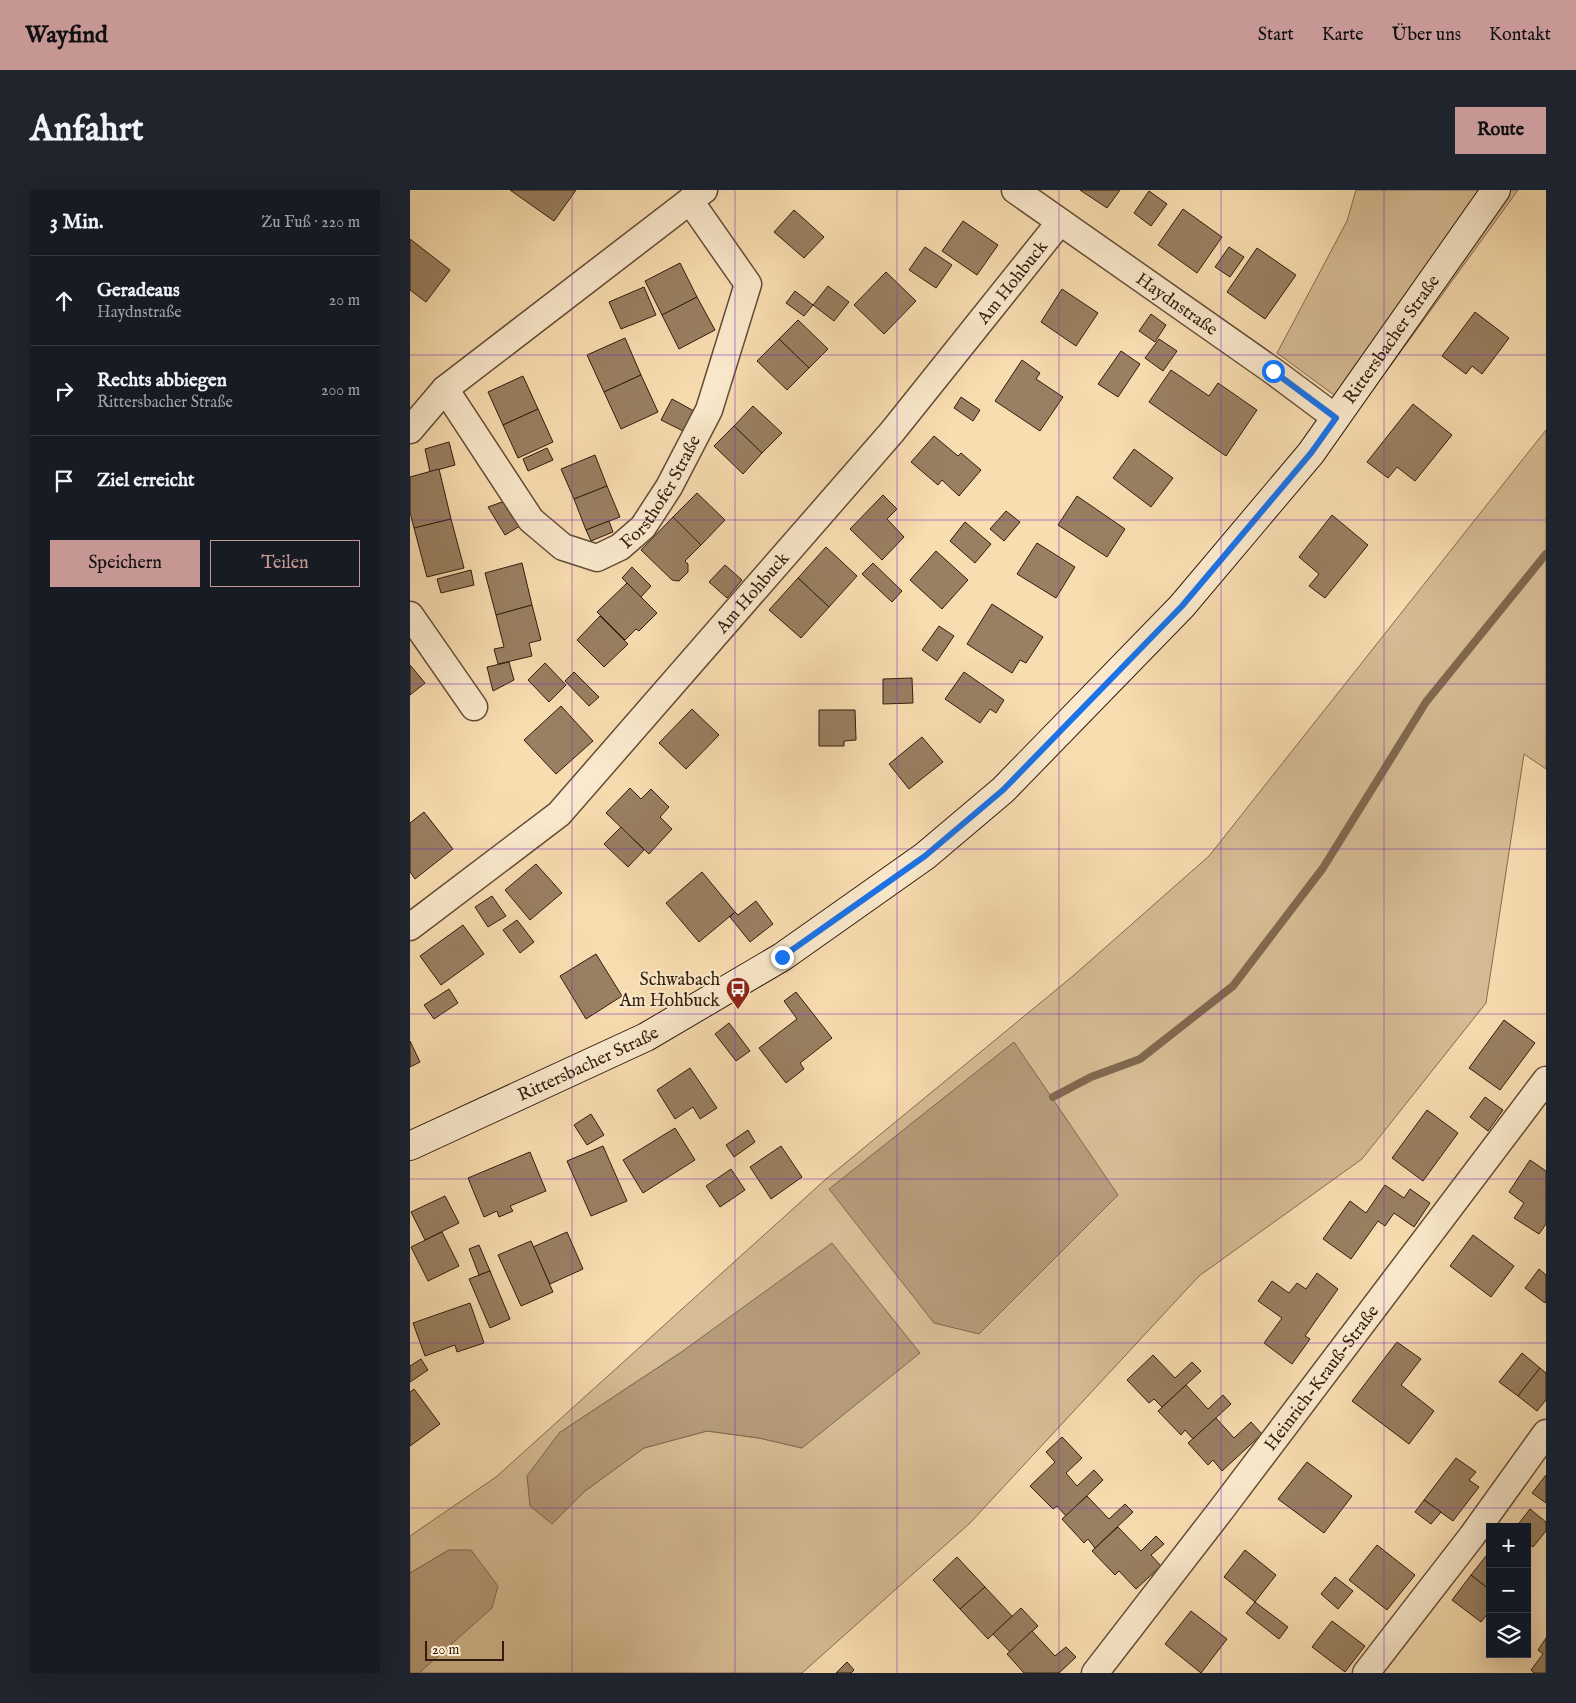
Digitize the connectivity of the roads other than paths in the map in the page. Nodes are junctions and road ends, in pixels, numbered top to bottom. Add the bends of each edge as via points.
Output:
1 (1016, 190) edge
2 (1496, 190) edge
3 (698, 195) edge
4 (1060, 222) junction
5 (445, 389) junction
6 (1336, 418) junction
7 (410, 430) edge
8 (410, 615) edge
9 (474, 707) dead end
10 (410, 927) edge
11 (1546, 1080) edge
12 (410, 1146) edge
13 (1546, 1433) edge
14 (1095, 1673) edge
15 (1366, 1673) edge

1 - 4 street, Haydnstraße
2 - 6 main road, Rittersbacher Straße
3 - 5 street, Forsthofer Straße
3 - 5 street, Forsthofer Straße via 748,284 709,410 669,487 643,527 620,547 597,558 563,546 531,520
4 - 6 street, Haydnstraße
4 - 10 street, Am Hohbuck via 892,432 559,814
5 - 7 street, Forsthofer Straße
6 - 12 main road, Rittersbacher Straße via 1311,453 1182,606 1003,790 925,856 782,957 646,1037
8 - 9 street
11 - 14 street, Heinrich-Krauß-Straße
13 - 15 street via 1472,1536

